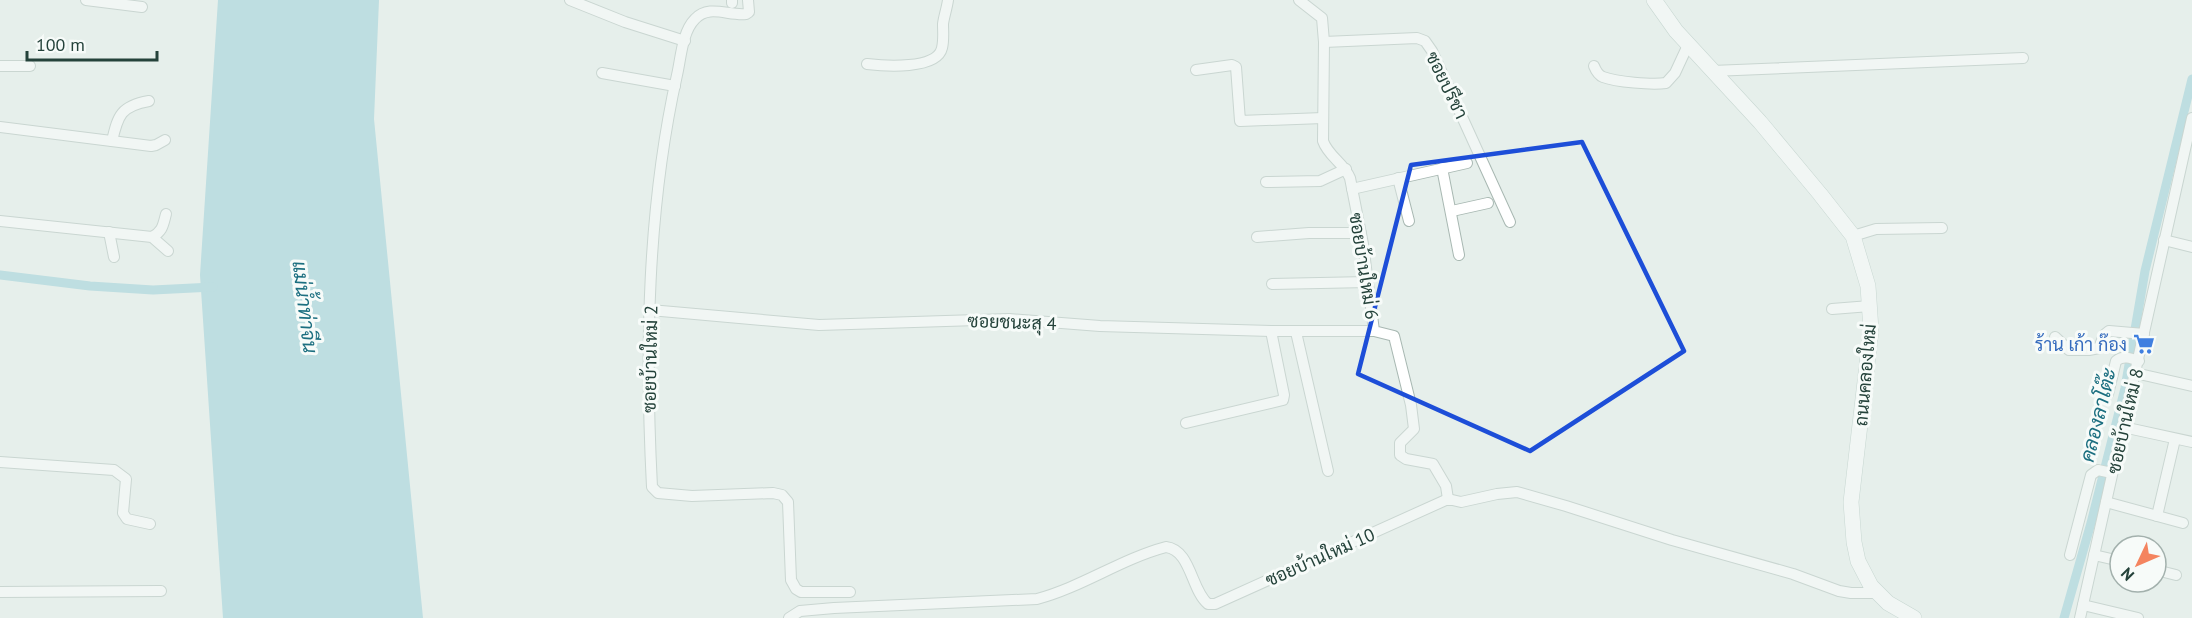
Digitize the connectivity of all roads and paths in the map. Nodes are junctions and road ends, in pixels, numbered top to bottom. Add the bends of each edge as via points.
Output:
1 (86, 0) edge
2 (570, 0) edge
3 (748, 0) edge
4 (948, 0) edge
5 (1299, 0) edge
6 (1654, 0) edge
7 (142, 7) dead end
8 (685, 41) junction
9 (1324, 42) junction
10 (1688, 45) junction
11 (2023, 58) dead end
12 (867, 64) dead end
13 (0, 66) edge
14 (30, 66) dead end
15 (1594, 66) dead end
16 (1196, 69) dead end
17 (1712, 71) junction
18 (602, 73) dead end
19 (675, 86) junction
20 (149, 101) dead end
21 (1323, 118) junction
22 (2192, 118) edge
23 (0, 127) edge
24 (165, 140) dead end
25 (112, 141) junction
26 (1467, 163) dead end
27 (1442, 168) junction
28 (1346, 169) junction
29 (1398, 178) junction
30 (1266, 182) dead end
31 (1352, 189) junction
32 (1488, 203) dead end
33 (1452, 211) junction
34 (166, 214) dead end
35 (0, 221) edge
36 (1409, 221) dead end
37 (1510, 222) dead end
38 (1942, 228) dead end
39 (109, 232) junction
40 (1361, 233) junction
41 (1853, 236) junction
42 (152, 237) junction
43 (1257, 237) dead end
44 (2164, 240) junction
45 (2192, 247) edge
46 (168, 252) dead end
47 (1460, 255) dead end
48 (114, 256) dead end
49 (1368, 282) junction
50 (1272, 284) dead end
51 (1870, 306) junction
52 (1832, 309) dead end
53 (650, 310) junction
54 (1270, 331) junction
55 (1374, 331) junction
56 (1296, 332) junction
57 (2137, 333) junction
58 (2055, 337) dead end
59 (2132, 359) junction
60 (2135, 374) junction
61 (2192, 386) edge
62 (2108, 394) dead end
63 (1186, 423) dead end
64 (2123, 427) junction
65 (2175, 439) junction
66 (2192, 442) edge
67 (0, 462) edge
68 (1328, 471) dead end
69 (2105, 472) junction
70 (1448, 500) junction
71 (2106, 502) junction
72 (2157, 516) junction
73 (2184, 523) dead end
74 (150, 524) dead end
75 (2070, 555) dead end
76 (2094, 555) junction
77 (2108, 558) edge
78 (2168, 573) edge
79 (2176, 575) dead end
80 (160, 591) dead end
81 (0, 592) edge
82 (850, 592) dead end
83 (1878, 593) junction
84 (2083, 605) junction
85 (789, 618) edge
86 (1914, 618) edge
87 (2080, 618) edge
88 (2138, 618) edge

1 - 7 street
2 - 8 street
3 - 8 street, ซอยบ้านใหม่ 2 via 746,14 711,11 698,16
4 - 12 street via 939,55 900,66
5 - 9 street, ซอยบ้านใหม่ 6 via 1322,18
6 - 10 street, ถนนคลองใหม่
8 - 19 street, ซอยบ้านใหม่ 2
9 - 21 street, ซอยบ้านใหม่ 6
9 - 37 street, ซอยปรีชา via 1417,38 1425,41
10 - 15 street via 1675,73 1666,82 1607,78
10 - 17 street, ถนนคลองใหม่
11 - 17 street
13 - 14 street
16 - 21 street via 1236,67 1240,121
17 - 41 street, ถนนคลองใหม่ via 1760,122
18 - 19 street
19 - 53 street, ซอยบ้านใหม่ 2 via 658,193
20 - 25 street via 132,105 120,114
21 - 28 street, ซอยบ้านใหม่ 6 via 1325,147
22 - 44 street, ซอยบ้านใหม่ 8
23 - 25 street
24 - 25 street via 151,146
26 - 27 street
27 - 29 street
27 - 33 street
28 - 30 street via 1320,181
28 - 31 street, ซอยบ้านใหม่ 6
29 - 31 street
29 - 36 street
31 - 40 street, ซอยบ้านใหม่ 6
32 - 33 street
33 - 47 street
34 - 42 street via 162,228
35 - 39 street
38 - 41 street via 1876,229
39 - 42 street
39 - 48 street
40 - 43 street
40 - 49 street, ซอยบ้านใหม่ 6
41 - 51 street, ถนนคลองใหม่ via 1869,286
42 - 46 street
44 - 45 street
44 - 57 street, ซอยบ้านใหม่ 8
49 - 50 street
49 - 55 street, ซอยบ้านใหม่ 6
51 - 52 street
51 - 83 street, ถนนคลองใหม่ via 1872,330 1851,502 1858,561
53 - 54 street, ซอยชนะสุ 4 via 819,325 1009,319
53 - 82 street, ซอยบ้านใหม่ 2 via 649,423 654,491 692,496 782,495 788,502 791,580 796,589
54 - 56 street, ซอยชนะสุ 4
54 - 63 street via 1283,400
55 - 56 street, ซอยชนะสุ 4
55 - 70 street, ซอยบ้านใหม่ 6 via 1394,336 1411,405 1414,429 1400,443 1400,455 1433,464 1446,486
56 - 68 street
57 - 58 street via 2109,331 2099,348 2089,350 2068,350
57 - 59 street, ซอยบ้านใหม่ 8
59 - 60 street, ซอยบ้านใหม่ 8
59 - 62 street via 2116,361
60 - 61 street
60 - 64 street, ซอยบ้านใหม่ 8
64 - 65 street
64 - 69 street, ซอยบ้านใหม่ 8
65 - 66 street
65 - 72 street
67 - 74 street via 114,470 126,479 123,513 127,519
69 - 71 street, ซอยบ้านใหม่ 8
69 - 75 street via 2091,474
70 - 83 street, ซอยบ้านใหม่ 10 via 1461,502 1517,492 1839,591
70 - 85 street, ซอยบ้านใหม่ 10 via 1215,604 1202,599 1178,552 1166,547 1037,599 834,608 800,611
71 - 72 street
71 - 76 street, ซอยบ้านใหม่ 8
72 - 73 street
76 - 77 street
76 - 84 street, ซอยบ้านใหม่ 8
78 - 79 street
80 - 81 street
83 - 86 street, ถนนคลองใหม่
84 - 87 street, ซอยบ้านใหม่ 8
84 - 88 street

